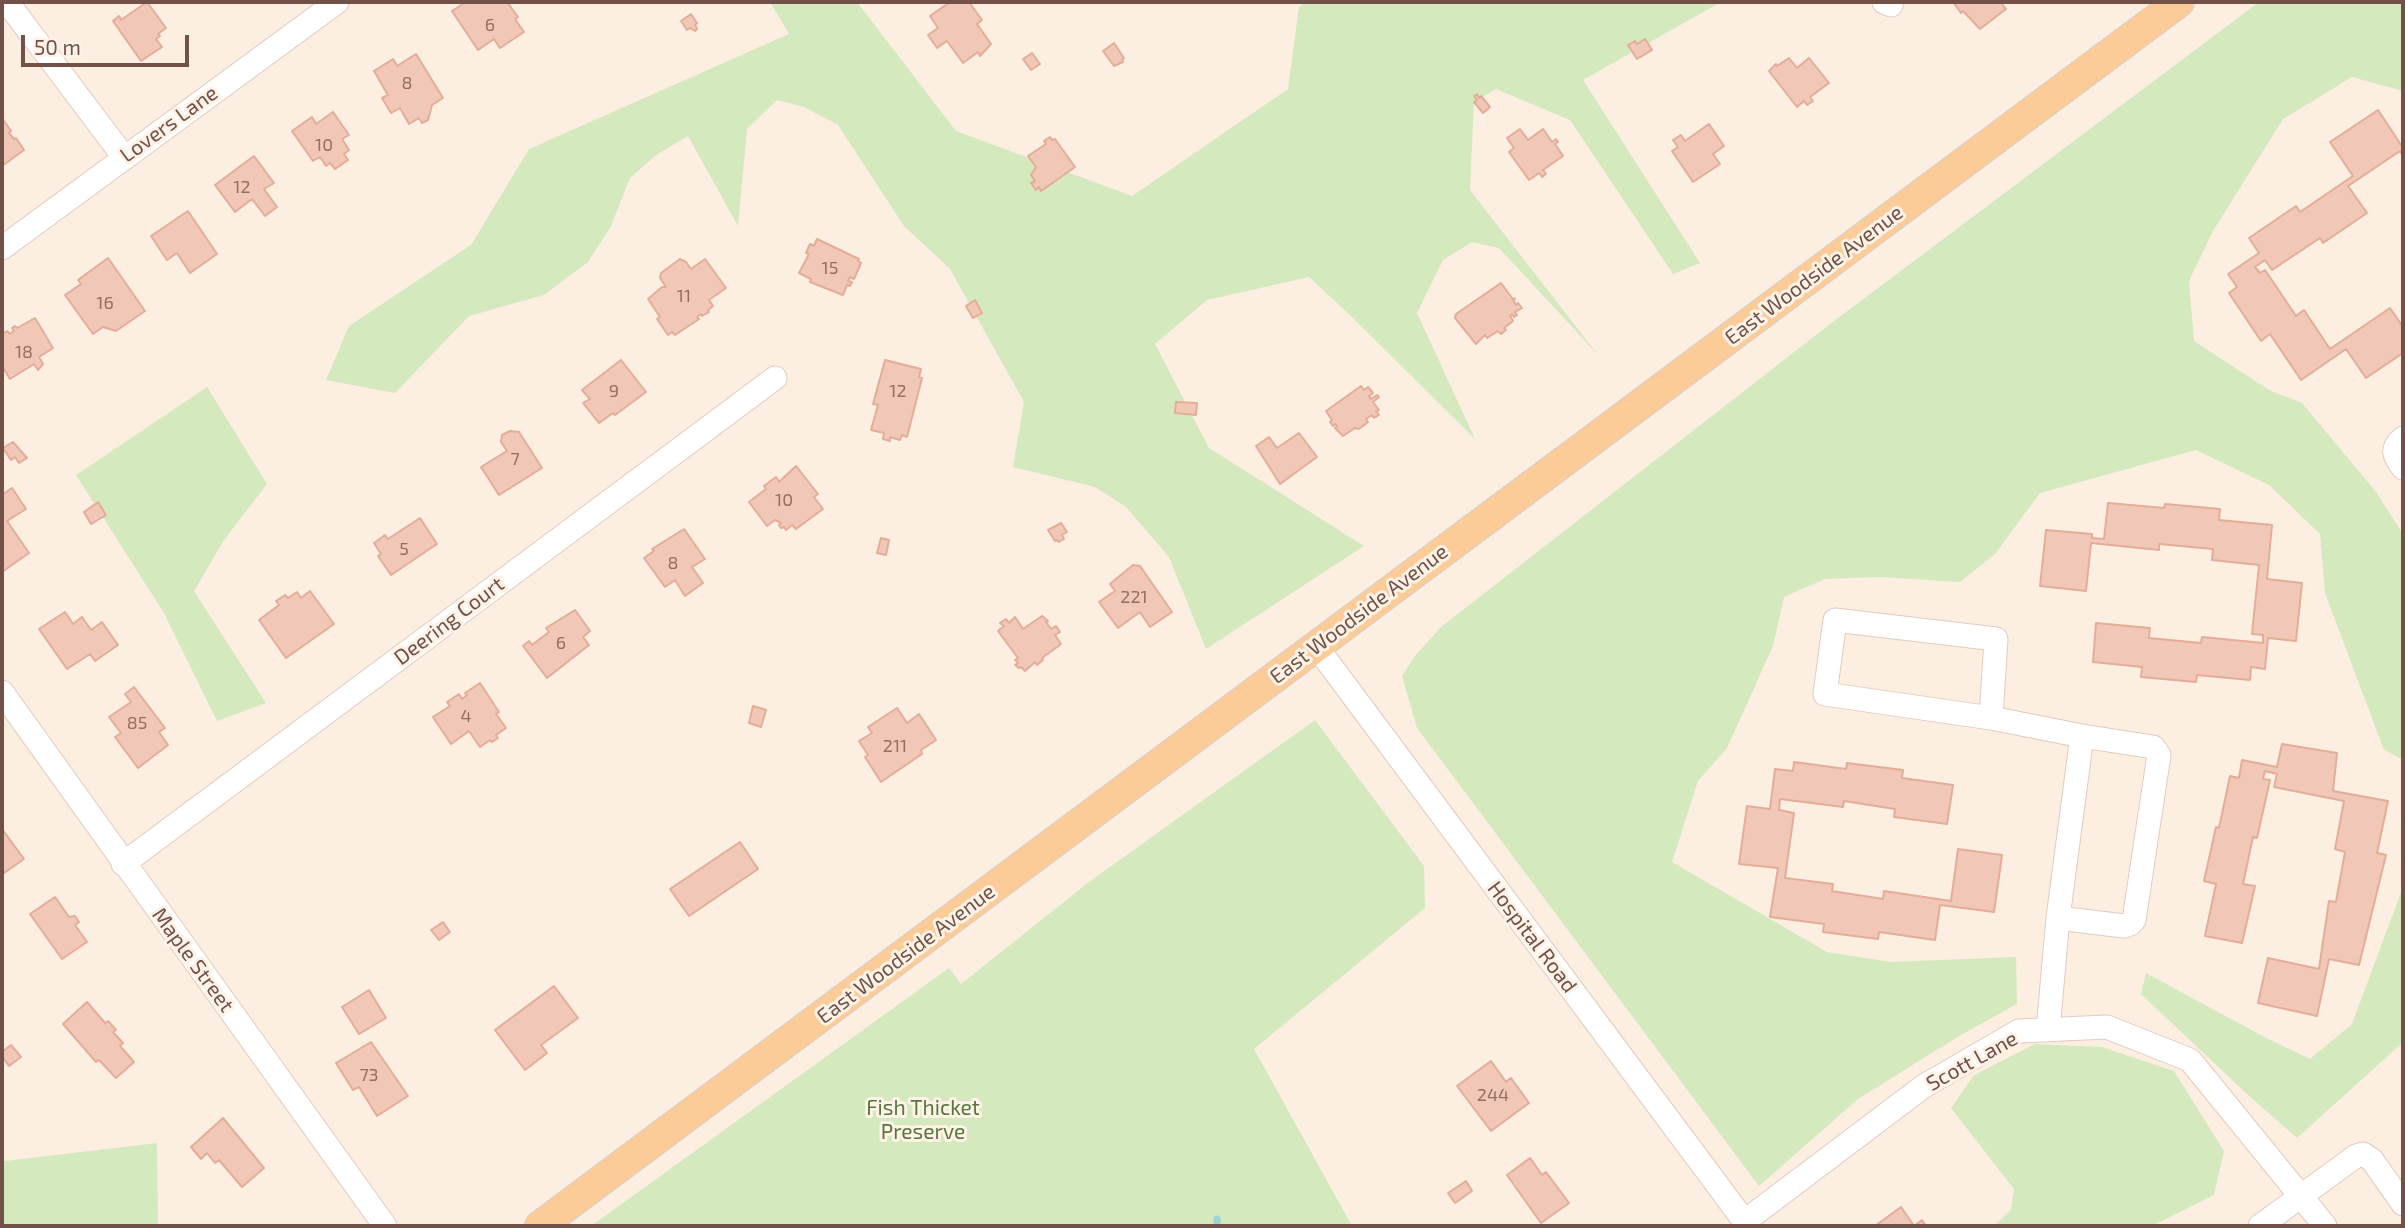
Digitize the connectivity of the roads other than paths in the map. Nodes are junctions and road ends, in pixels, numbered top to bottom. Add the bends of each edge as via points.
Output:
1 (7, 2) edge
2 (337, 2) edge
3 (2179, 2) edge
4 (124, 157) junction
5 (2, 248) edge
6 (775, 378) dead end
7 (2403, 438) edge
8 (2403, 468) edge
9 (1316, 646) junction
10 (2, 692) edge
11 (1991, 718) junction
12 (2082, 736) junction
13 (124, 864) junction
14 (2058, 918) junction
15 (2048, 1030) junction
16 (2301, 1196) junction
17 (2403, 1204) edge
18 (1747, 1224) edge
19 (385, 1226) edge
20 (540, 1226) edge
21 (2260, 1226) edge
22 (2325, 1226) edge

1 - 4 street
2 - 4 street, Lovers Lane
3 - 9 main road, East Woodside Avenue
4 - 5 street, Lovers Lane
6 - 13 street, Deering Court
7 - 8 street via 2393,450
9 - 18 street, Hospital Road
9 - 20 main road, East Woodside Avenue
10 - 13 street, Maple Street
11 - 11 street via 1825,694 1835,620 1996,639
11 - 12 street
12 - 14 street
12 - 14 street via 2153,747 2158,755 2134,920 2124,926
13 - 19 street, Maple Street
14 - 15 street
15 - 16 street, Scott Lane via 2107,1027 2190,1060
15 - 18 street, Scott Lane via 2019,1031 1924,1086
16 - 17 street via 2363,1154
16 - 21 street
16 - 22 street, Scott Lane

